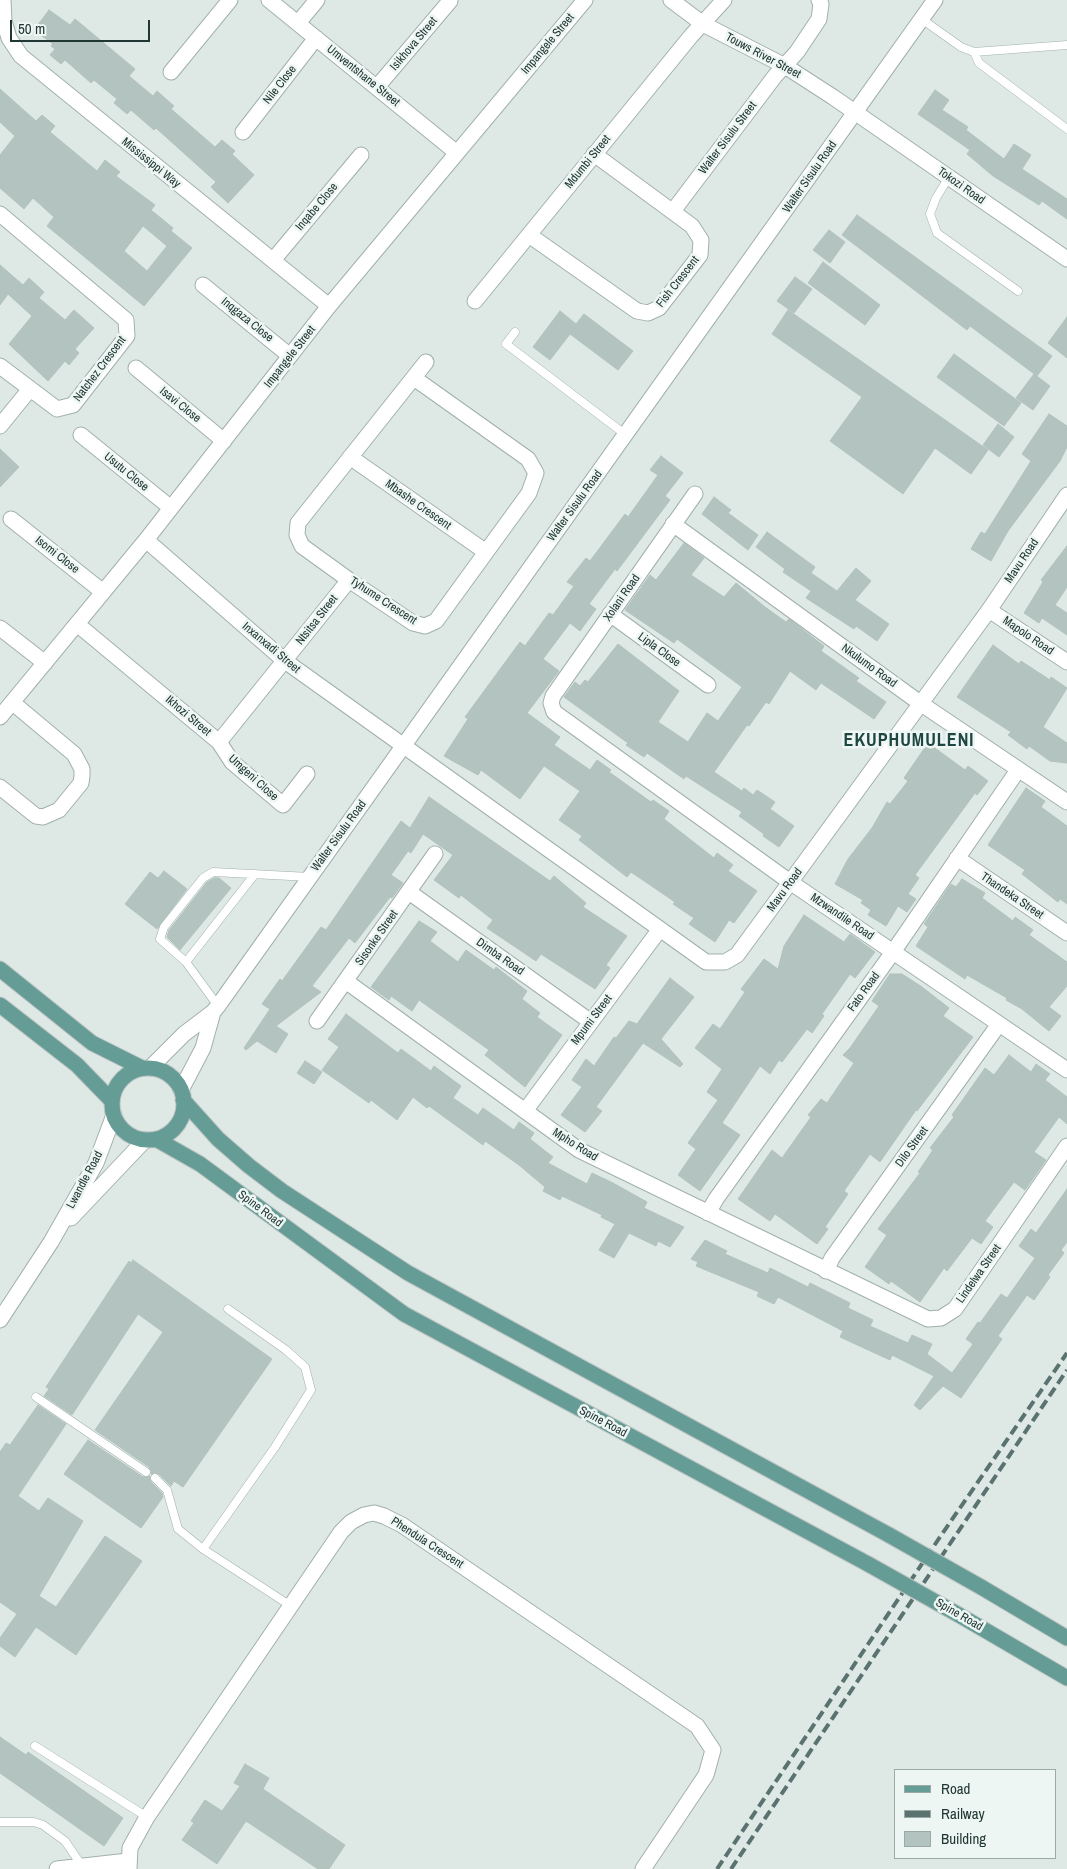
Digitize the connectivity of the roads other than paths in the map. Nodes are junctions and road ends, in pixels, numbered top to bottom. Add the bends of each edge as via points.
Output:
1 (2, 0) edge
2 (230, 0) edge
3 (269, 0) edge
4 (317, 0) edge
5 (585, 0) edge
6 (671, 0) edge
7 (724, 0) edge
8 (819, 0) edge
9 (936, 0) edge
10 (450, 2) dead end
11 (923, 20) junction
12 (2, 22) edge
13 (298, 23) junction
14 (703, 24) junction
15 (316, 38) junction
16 (1067, 45) edge
17 (974, 52) junction
18 (785, 66) junction
19 (171, 72) dead end
20 (377, 87) junction
21 (856, 112) junction
22 (1067, 129) edge
23 (243, 132) dead end
24 (457, 153) junction
25 (594, 154) junction
26 (361, 155) dead end
27 (949, 177) junction
28 (673, 211) junction
29 (0, 214) edge
30 (529, 235) junction
31 (1067, 259) edge
32 (274, 260) junction
33 (203, 285) dead end
34 (1018, 291) dead end
35 (475, 301) dead end
36 (329, 306) junction
37 (515, 332) dead end
38 (290, 356) junction
39 (426, 362) dead end
40 (0, 366) edge
41 (136, 368) dead end
42 (414, 378) junction
43 (30, 389) junction
44 (0, 426) edge
45 (81, 435) dead end
46 (626, 435) junction
47 (224, 441) junction
48 (350, 457) junction
49 (695, 494) dead end
50 (1067, 495) edge
51 (171, 508) junction
52 (11, 519) dead end
53 (673, 524) junction
54 (146, 540) junction
55 (486, 552) junction
56 (349, 580) junction
57 (103, 592) junction
58 (988, 610) junction
59 (610, 614) junction
60 (77, 624) junction
61 (0, 628) edge
62 (285, 661) junction
63 (1067, 662) edge
64 (45, 663) junction
65 (708, 685) dead end
66 (13, 703) junction
67 (551, 703) joint
68 (920, 703) junction
69 (0, 717) edge
70 (219, 742) junction
71 (403, 746) junction
72 (1018, 770) junction
73 (307, 774) dead end
74 (0, 787) edge
75 (1067, 802) edge
76 (435, 854) dead end
77 (957, 858) junction
78 (255, 874) junction
79 (310, 877) junction
80 (790, 882) junction
81 (408, 892) junction
82 (660, 929) junction
83 (1067, 934) edge
84 (892, 952) junction
85 (186, 962) junction
86 (0, 968) edge
87 (347, 982) junction
88 (0, 1005) edge
89 (216, 1009) junction
90 (317, 1021) dead end
91 (591, 1022) junction
92 (999, 1024) junction
93 (146, 1068) junction
94 (1067, 1070) edge
95 (182, 1095) junction
96 (113, 1108) junction
97 (525, 1112) junction
98 (151, 1139) junction
99 (1067, 1146) edge
100 (708, 1213) junction
101 (51, 1242) junction
102 (826, 1271) junction
103 (228, 1309) dead end
104 (0, 1320) edge
105 (36, 1397) dead end
106 (146, 1472) dead end
107 (155, 1478) dead end
108 (203, 1549) junction
109 (291, 1606) junction
110 (1067, 1638) edge
111 (1067, 1678) edge
112 (36, 1746) dead end
113 (147, 1817) junction
114 (0, 1822) edge
115 (128, 1865) edge
116 (82, 1866) junction
117 (57, 1869) edge
118 (643, 1869) edge

1 - 12 street, Mississippi Way
2 - 19 street
3 - 13 street, Umventshane Street
4 - 13 street
5 - 24 street, Impangele Street
6 - 14 street, Touws River Street
7 - 14 street, Mdumbi Street
8 - 18 street, Walter Sisulu Street via 819,18
9 - 11 street, Walter Sisulu Road
10 - 20 street, Isikhova Street
11 - 17 lane via 960,47
11 - 21 street, Walter Sisulu Road
12 - 32 street, Mississippi Way via 21,56
13 - 15 street, Umventshane Street
14 - 18 street, Touws River Street
14 - 25 street, Mdumbi Street
15 - 20 street, Umventshane Street
15 - 23 street, Nile Close
16 - 17 lane
17 - 22 lane via 979,63
18 - 21 street, Touws River Street
18 - 28 street, Walter Sisulu Street
20 - 24 street, Umventshane Street
21 - 27 street, Tokozi Road
21 - 46 street, Walter Sisulu Road
24 - 36 street, Impangele Street
25 - 28 street, Fish Crescent
25 - 30 street, Mdumbi Street
26 - 32 street, Inqabe Close
27 - 31 street, Tokozi Road
27 - 34 lane via 930,214 936,233
28 - 30 street, Fish Crescent via 692,226 701,240 700,255 659,308 648,313 637,311
29 - 43 street, Natchez Crescent via 126,320 127,336 73,405 57,408
30 - 35 street, Mdumbi Street
32 - 36 street, Mississippi Way
33 - 38 street, Inqgaza Close
36 - 38 street, Impangele Street
37 - 46 lane via 506,344
38 - 47 street, Impangele Street
39 - 42 street, Tyhume Crescent
40 - 43 street, Natchez Crescent
41 - 47 street, Isavi Close
42 - 48 street, Tyhume Crescent
42 - 55 street, Tyhume Crescent via 528,459 536,472 529,493
43 - 44 street
45 - 51 street, Usutu Close
46 - 71 street, Walter Sisulu Road
47 - 51 street, Impangele Street
48 - 55 street, Mbashe Crescent
48 - 56 street, Tyhume Crescent via 298,523 297,535 302,546
49 - 53 street, Xolani Road
50 - 58 street, Mavu Road
51 - 54 street, Impangele Street
52 - 57 street, Isomi Close
53 - 59 street, Xolani Road
53 - 68 street, Nkulumo Road
54 - 57 street, Impangele Street
54 - 62 street, Inxanxadi Street
55 - 56 street, Tyhume Crescent via 436,621 425,626 412,623
56 - 62 street, Ntsitsa Street
57 - 60 street, Impangele Street
58 - 63 street, Mapolo Road
58 - 68 street, Mavu Road
59 - 65 street, Lipla Close
59 - 67 street, Xolani Road
60 - 64 street, Impangele Street
60 - 70 street, Ikhozi Street
61 - 64 street
62 - 70 street, Ikhozi Street
62 - 71 street, Inxanxadi Street
64 - 66 street, Impangele Street
66 - 69 street, Impangele Street
66 - 74 street via 74,754 82,769 81,783 58,810 43,817 36,816
67 - 80 street, Mzwandile Road via 554,712
68 - 72 street, Nkulumo Road
68 - 80 street, Mavu Road
70 - 73 street, Umgeni Close via 232,762 283,804
71 - 79 street, Walter Sisulu Road
71 - 82 street, Mavu Road
72 - 75 street, Nkulumo Road
72 - 77 street, Fato Road
76 - 81 street, Sisonke Street
77 - 83 street, Thandeka Street
77 - 84 street, Fato Road
78 - 79 lane
78 - 85 lane
78 - 85 lane via 212,872 203,878 164,927 160,939
79 - 89 street, Walter Sisulu Road
80 - 82 street, Mavu Road via 737,956 725,962 706,962
80 - 84 street, Mzwandile Road
81 - 87 street, Sisonke Street
81 - 91 street, Dimba Road
82 - 91 street, Mpumi Street
84 - 92 street, Mzwandile Road
84 - 100 street, Fato Road
85 - 89 lane
86 - 93 main road via 92,1042
87 - 90 street, Sisonke Street
87 - 97 street, Mpho Road
88 - 96 main road, Spine Road via 77,1065
89 - 93 street, Walter Sisulu Road
89 - 95 street, Walter Sisulu Road
91 - 97 street, Mpumi Street
92 - 94 street, Mzwandile Road
92 - 102 street, Dilo Street via 832,1258
93 - 95 main road via 168,1075
93 - 96 main road via 134,1070 116,1086
95 - 98 main road via 183,1110 177,1124 166,1135
95 - 110 main road, bridge via 218,1139 249,1166 408,1273 889,1535
96 - 98 main road, Spine Road via 126,1132
96 - 101 street, Lwandle Road via 96,1163
97 - 100 street, Mpho Road via 579,1150
98 - 101 street, Lwandle Road via 102,1184
98 - 111 main road, Spine Road, bridge via 200,1164 404,1314 868,1564
99 - 102 street, Lindelwa Street via 955,1308 941,1318 928,1320
100 - 102 street, Mpho Road
101 - 104 street, Lwandle Road
103 - 108 lane via 305,1367 311,1390
105 - 106 lane
107 - 108 lane via 167,1490 178,1529
108 - 109 lane
109 - 113 street, Phendula Crescent
109 - 118 street, Phendula Crescent via 351,1522 364,1515 384,1516 453,1559 697,1726 713,1750 706,1775
112 - 113 lane
113 - 115 street, Phendula Crescent via 130,1848
114 - 116 lane via 43,1825 65,1841
115 - 116 street, Phendula Crescent
116 - 117 street, Phendula Crescent

